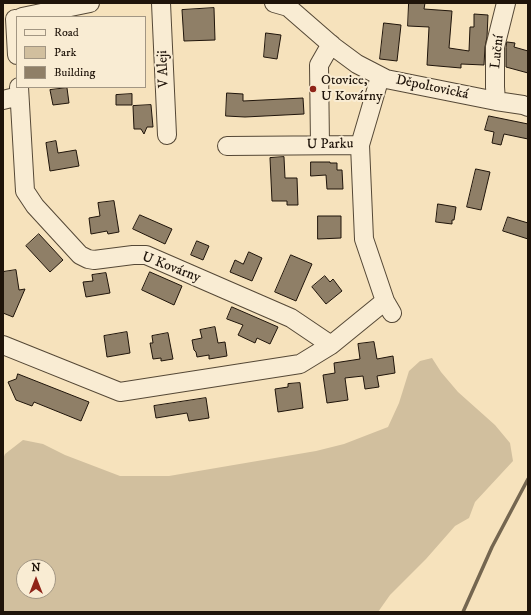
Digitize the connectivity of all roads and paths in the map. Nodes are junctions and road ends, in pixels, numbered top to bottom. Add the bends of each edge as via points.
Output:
1 (90, 3) edge
2 (161, 3) edge
3 (506, 3) edge
4 (283, 4) edge
5 (28, 16) edge
6 (14, 19) edge
7 (16, 43) edge
8 (331, 44) junction
9 (380, 77) junction
10 (14, 94) edge
11 (496, 101) junction
12 (528, 107) edge
13 (167, 135) dead end
14 (320, 145) junction
15 (360, 145) junction
16 (227, 146) dead end
17 (3, 345) edge
18 (331, 345) junction

1 - 5 street
2 - 13 street, V Aleji
3 - 11 street, Luční via 496,47
4 - 8 street, Děpoltovická
6 - 7 street
8 - 9 street, Děpoltovická via 357,64
8 - 14 street via 319,65
9 - 11 street, Děpoltovická
9 - 15 street, U Parku
10 - 18 street, U Kovárny via 25,191 35,206 80,255 94,260 146,255 291,318
11 - 12 street, Děpoltovická
14 - 15 street, U Parku
14 - 16 street, U Parku
15 - 18 street via 364,239 389,307
17 - 18 street via 120,392 300,364

